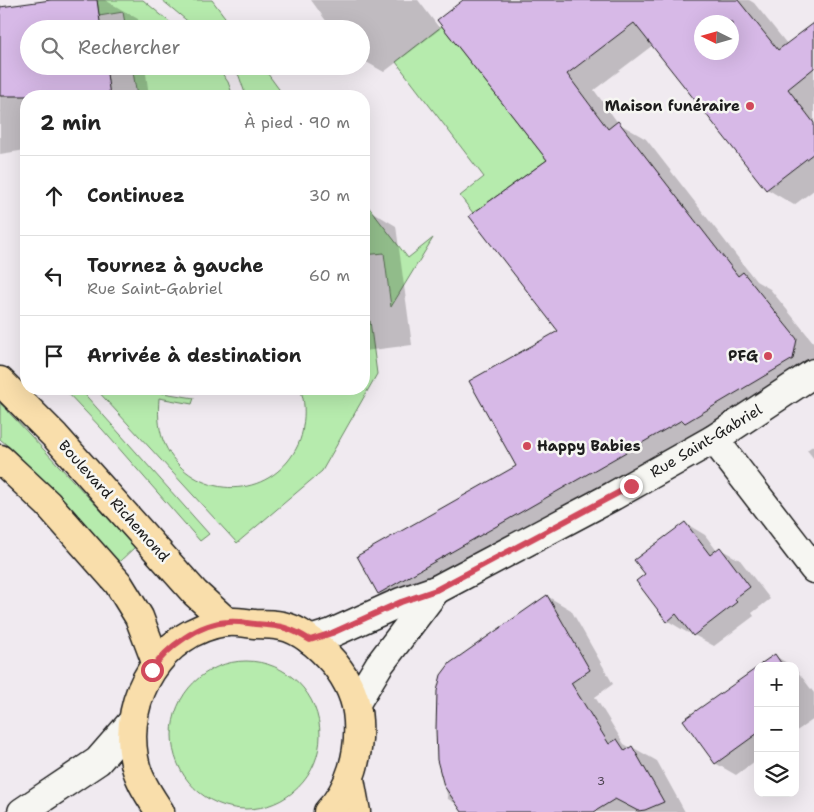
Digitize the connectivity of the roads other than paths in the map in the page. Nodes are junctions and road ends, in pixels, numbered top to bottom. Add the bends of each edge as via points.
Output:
1 (814, 373) edge
2 (0, 381) edge
3 (714, 439) junction
4 (0, 458) edge
5 (814, 569) edge
6 (436, 590) junction
7 (227, 622) junction
8 (310, 640) junction
9 (156, 662) junction
10 (356, 703) junction
11 (132, 722) junction
12 (350, 779) junction
13 (22, 812) edge
14 (160, 812) edge
15 (328, 812) edge
16 (356, 812) edge

1 - 3 street, Rue Saint-Gabriel
2 - 7 main road, Boulevard Richemond via 55,436 196,593
3 - 5 street
3 - 6 street, Rue Saint-Gabriel
4 - 9 main road via 48,504 118,583 139,617
6 - 8 street, Rue Saint-Gabriel
6 - 10 street, Rue Saint-Gabriel via 379,665
7 - 8 main road via 283,626
7 - 9 main road via 211,625 184,638
8 - 10 main road via 339,669
9 - 11 main road via 140,692
10 - 12 main road via 360,741
11 - 13 street via 98,761
11 - 14 main road via 138,774
12 - 15 main road
12 - 16 main road

